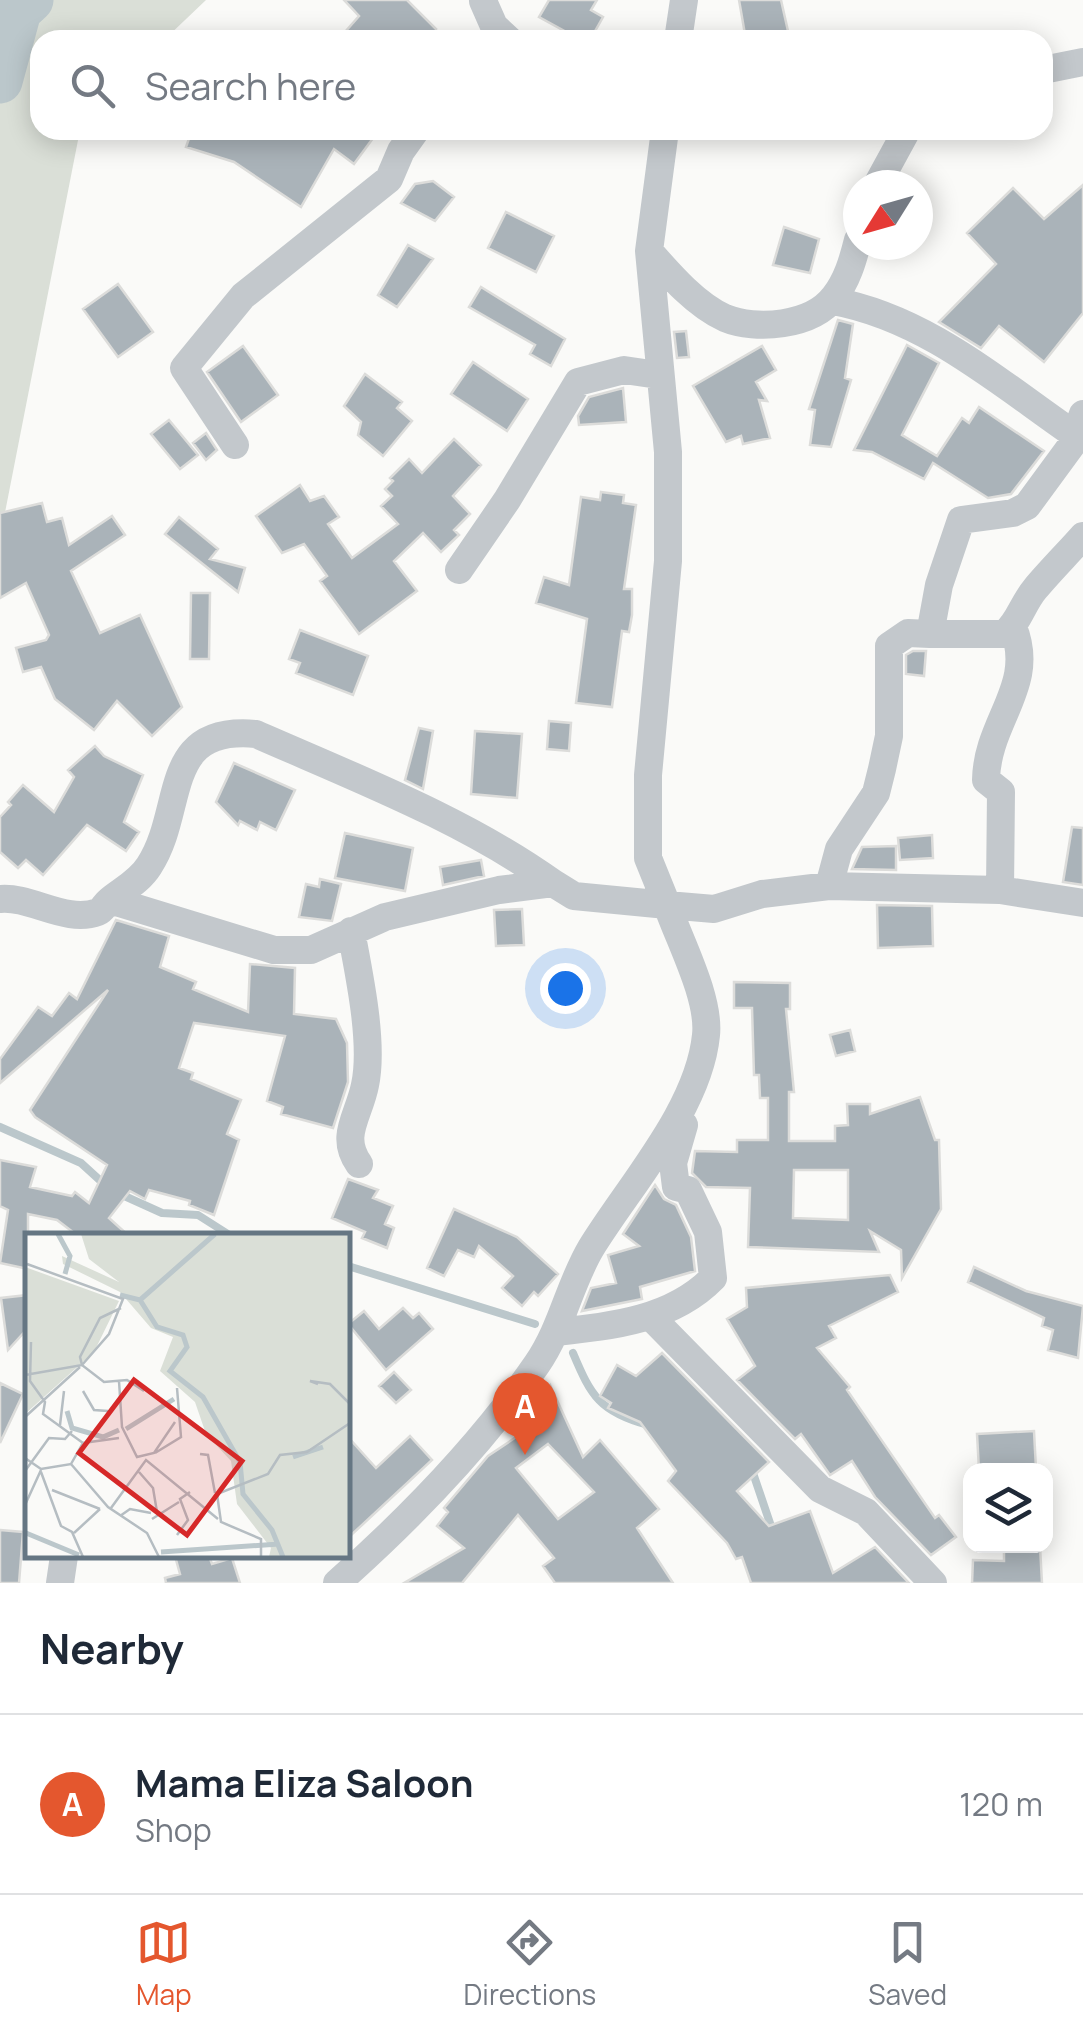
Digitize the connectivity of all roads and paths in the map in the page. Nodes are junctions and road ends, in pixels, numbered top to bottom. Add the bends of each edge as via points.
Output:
1 (684, 0) edge
2 (680, 30) edge
3 (1083, 62) edge
4 (1053, 68) edge
5 (408, 140) edge
6 (664, 140) edge
7 (902, 140) edge
8 (885, 170) edge
9 (649, 251) junction
10 (853, 260) edge
11 (832, 300) junction
12 (658, 376) junction
13 (1079, 424) edge
14 (236, 445) dead end
15 (1083, 536) edge
16 (459, 570) dead end
17 (1013, 627) junction
18 (930, 634) junction
19 (554, 883) junction
20 (829, 886) junction
21 (1000, 890) junction
22 (0, 899) edge
23 (110, 900) junction
24 (1083, 903) edge
25 (668, 905) junction
26 (351, 931) junction
27 (685, 1097) junction
28 (359, 1164) dead end
29 (651, 1317) junction
30 (556, 1332) junction
31 (64, 1558) edge
32 (60, 1583) edge
33 (336, 1583) edge
34 (933, 1583) edge

1 - 2 street
3 - 4 street
5 - 14 street via 389,180 244,296 184,368
6 - 9 street
7 - 8 street
9 - 11 street via 722,317 752,326 795,320
9 - 12 street
10 - 11 street
11 - 13 street via 921,329
12 - 16 street via 624,370 578,382
12 - 25 street via 668,452 668,561 648,775 648,858
13 - 18 street via 1027,506 961,520 938,585
15 - 17 street via 1037,585
17 - 18 street via 1004,634
17 - 21 street via 1022,650 1021,675 991,737 986,768 986,780 1002,792
18 - 20 street via 908,634 889,646 882,769 876,792 839,850
19 - 23 street via 365,782 256,734 237,732 202,742 187,756 150,865
19 - 25 street via 574,896
19 - 26 street via 499,890
20 - 21 street
20 - 25 street via 762,894 714,909
21 - 24 street
22 - 23 street via 78,914 100,912
23 - 26 street via 274,950 310,950
25 - 27 street via 707,1012 704,1048
26 - 28 street via 366,1083 348,1134
27 - 29 street via 686,1122 673,1163 676,1187 688,1190 708,1232 713,1278
27 - 30 street via 590,1251
29 - 30 street
29 - 34 street via 820,1489 866,1512
30 - 33 street via 465,1451 387,1538
31 - 32 street

